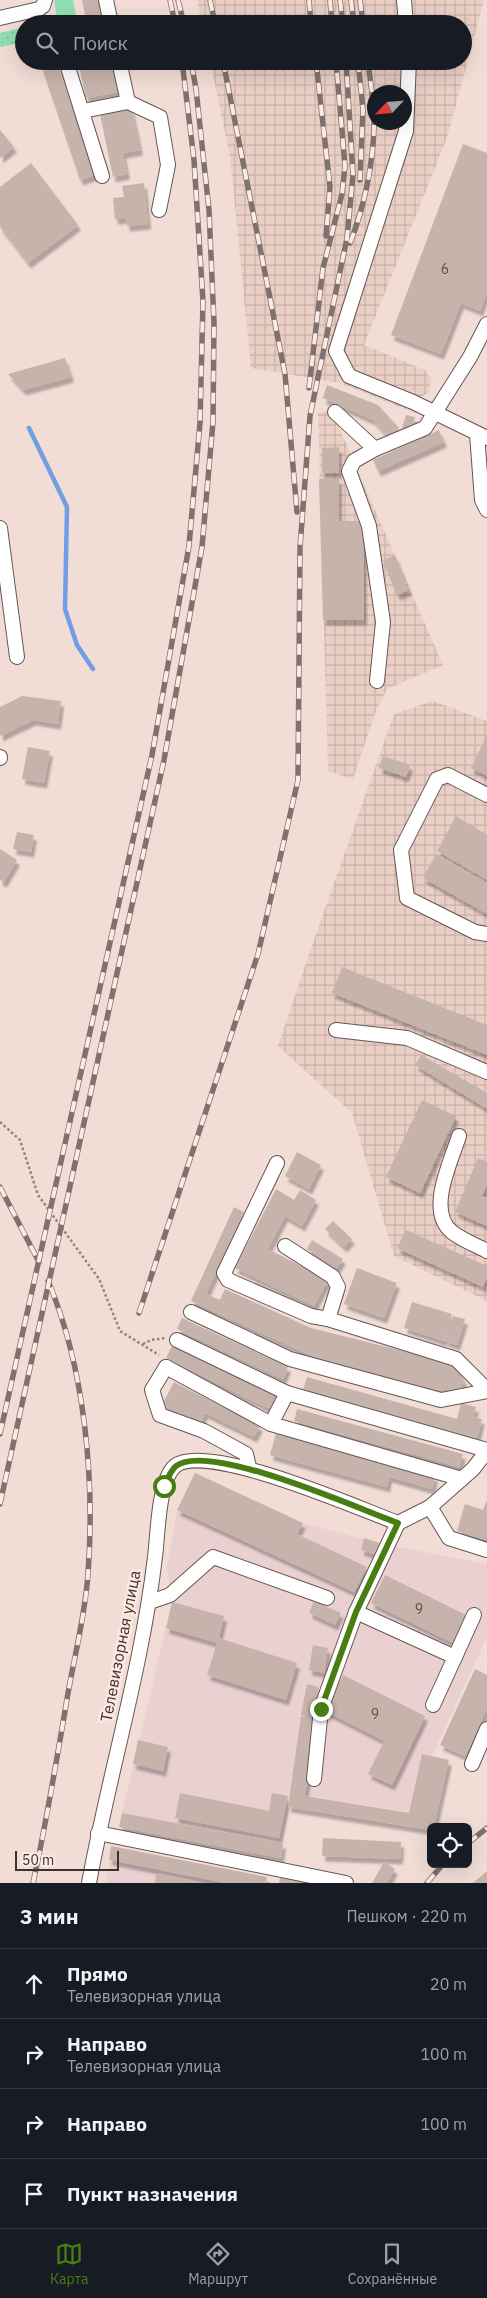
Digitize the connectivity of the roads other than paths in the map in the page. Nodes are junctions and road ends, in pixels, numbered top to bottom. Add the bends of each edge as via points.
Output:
1 (45, 0) edge
2 (106, 0) edge
3 (404, 0) edge
4 (109, 15) edge
5 (405, 15) edge
6 (0, 18) edge
7 (69, 70) edge
8 (121, 70) edge
9 (409, 70) edge
10 (128, 102) junction
11 (83, 111) junction
12 (102, 176) dead end
13 (159, 210) dead end
14 (487, 324) edge
15 (336, 412) dead end
16 (436, 413) junction
17 (482, 436) edge
18 (375, 449) junction
19 (487, 510) edge
20 (0, 528) edge
21 (16, 657) dead end
22 (377, 681) dead end
23 (487, 795) edge
24 (487, 934) edge
25 (336, 1030) dead end
26 (487, 1072) edge
27 (459, 1136) dead end
28 (276, 1163) dead end
29 (285, 1246) dead end
30 (487, 1251) edge
31 (191, 1312) dead end
32 (328, 1319) junction
33 (177, 1340) road end
34 (487, 1391) edge
35 (287, 1393) junction
36 (271, 1424) junction
37 (487, 1451) edge
38 (248, 1467) junction
39 (462, 1479) junction
40 (430, 1507) junction
41 (398, 1523) junction
42 (487, 1550) edge
43 (327, 1598) dead end
44 (150, 1602) junction
45 (356, 1612) junction
46 (474, 1615) dead end
47 (455, 1657) junction
48 (432, 1705) dead end
49 (487, 1729) edge
50 (472, 1764) dead end
51 (314, 1780) dead end
52 (98, 1833) junction
53 (89, 1883) edge
54 (346, 1883) edge

1 - 6 lane via 39,9
2 - 4 lane
3 - 5 lane
7 - 11 lane
8 - 10 lane
9 - 16 lane via 406,131 336,351 349,376
10 - 11 lane
10 - 13 lane via 160,117 168,165
11 - 12 lane
14 - 16 lane
15 - 18 lane
16 - 17 lane
16 - 18 lane via 425,428
17 - 19 lane via 482,500
18 - 22 lane via 354,460 349,471 369,526 383,622
20 - 21 lane
23 - 24 lane via 448,775 437,779 401,850 407,898 476,932
25 - 26 lane via 407,1038
27 - 30 lane via 441,1193 441,1214 453,1232
28 - 32 lane via 224,1273 228,1280 311,1316
29 - 32 lane via 333,1277 338,1287
31 - 34 lane via 290,1359 432,1398 441,1400
32 - 34 lane via 456,1359
33 - 35 lane
35 - 36 lane
35 - 37 lane
36 - 38 lane via 166,1367 152,1390 160,1415 204,1431 246,1454
36 - 39 lane
37 - 39 lane
38 - 41 lane, Телевизорная улица
38 - 44 lane, Телевизорная улица via 203,1460 175,1466 164,1486
39 - 40 lane
40 - 41 lane
40 - 42 lane via 449,1538
41 - 45 lane
43 - 44 lane via 213,1557 170,1595
44 - 52 lane, Телевизорная улица
45 - 47 lane
45 - 51 lane via 321,1709
46 - 47 lane
47 - 48 lane
49 - 50 lane
52 - 53 lane, Телевизорная улица
52 - 54 lane

